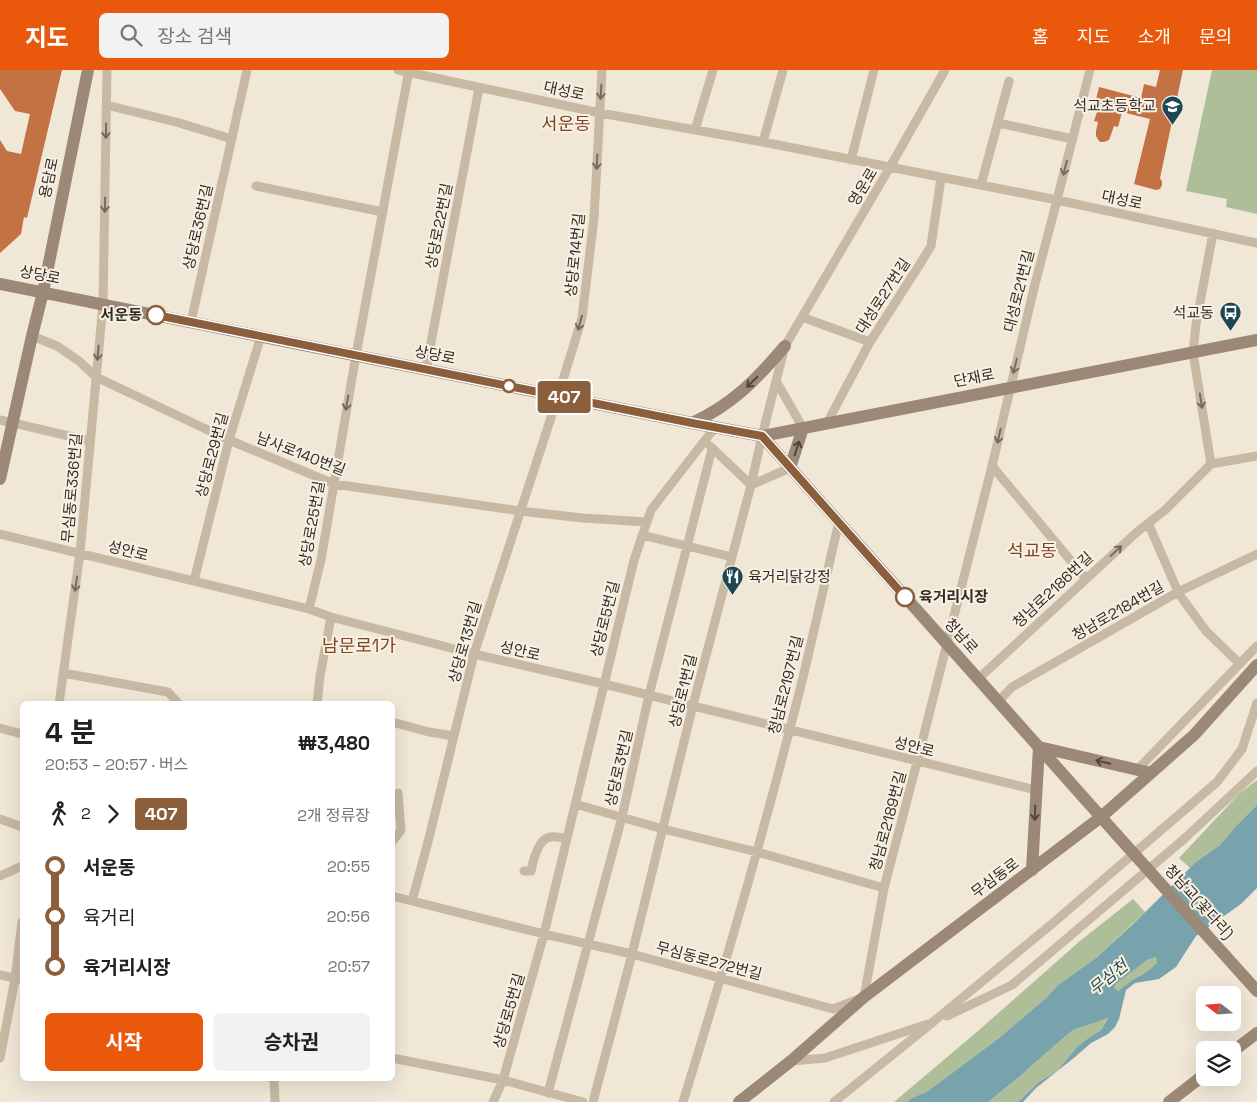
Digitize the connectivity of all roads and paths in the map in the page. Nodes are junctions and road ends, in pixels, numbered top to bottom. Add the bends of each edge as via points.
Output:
1 (88, 70) edge
2 (107, 70) edge
3 (247, 70) edge
4 (398, 70) edge
5 (602, 70) edge
6 (713, 70) edge
7 (783, 70) edge
8 (874, 70) edge
9 (945, 70) edge
10 (1090, 70) edge
11 (409, 71) edge
12 (1009, 81) dead end
13 (479, 88) junction
14 (106, 105) junction
15 (600, 113) junction
16 (998, 122) junction
17 (695, 130) junction
18 (232, 139) junction
19 (1073, 139) junction
20 (763, 142) junction
21 (851, 160) junction
22 (890, 168) junction
23 (941, 178) junction
24 (981, 185) junction
25 (256, 186) dead end
26 (1057, 200) junction
27 (382, 212) junction
28 (1213, 233) junction
29 (1257, 243) edge
30 (0, 284) edge
31 (43, 292) junction
32 (103, 304) junction
33 (802, 317) junction
34 (191, 322) junction
35 (32, 336) junction
36 (261, 336) junction
37 (1257, 340) edge
38 (870, 342) junction
39 (785, 346) junction
40 (1193, 353) junction
41 (356, 355) junction
42 (426, 369) junction
43 (96, 377) junction
44 (776, 381) junction
45 (1009, 388) junction
46 (558, 396) junction
47 (6, 421) edge
48 (692, 423) junction
49 (827, 423) junction
50 (716, 426) junction
51 (803, 428) junction
52 (762, 436) junction
53 (229, 440) junction
54 (90, 441) junction
55 (704, 441) junction
56 (712, 449) junction
57 (1257, 456) edge
58 (1210, 464) junction
59 (992, 466) junction
60 (790, 468) junction
61 (0, 479) edge
62 (334, 484) junction
63 (751, 485) junction
64 (520, 511) junction
65 (647, 522) junction
66 (839, 522) junction
67 (1148, 523) junction
68 (0, 534) edge
69 (642, 535) junction
70 (687, 546) junction
71 (80, 553) junction
72 (1257, 554) edge
73 (732, 557) junction
74 (1086, 579) junction
75 (194, 581) junction
76 (1178, 592) junction
77 (308, 609) junction
78 (331, 617) junction
79 (947, 644) junction
80 (1257, 646) edge
81 (474, 654) junction
82 (1240, 664) junction
83 (1257, 665) edge
84 (63, 673) junction
85 (978, 679) junction
86 (604, 684) junction
87 (650, 695) junction
88 (59, 701) edge
89 (177, 701) edge
90 (317, 701) edge
91 (998, 702) junction
92 (1257, 703) edge
93 (693, 706) junction
94 (395, 723) edge
95 (0, 728) edge
96 (790, 730) junction
97 (20, 733) edge
98 (454, 736) junction
99 (1039, 747) junction
100 (918, 762) junction
101 (1137, 770) junction
102 (1257, 771) edge
103 (1151, 773) junction
104 (1036, 790) junction
105 (398, 793) dead end
106 (575, 804) junction
107 (622, 817) junction
108 (1101, 818) junction
109 (0, 819) edge
110 (20, 825) edge
111 (663, 829) junction
112 (1117, 835) joint
113 (395, 838) edge
114 (567, 838) junction
115 (757, 852) junction
116 (20, 867) edge
117 (1032, 870) junction
118 (524, 871) dead end
119 (0, 876) edge
120 (884, 888) junction
121 (395, 897) edge
122 (412, 900) junction
123 (544, 934) junction
124 (587, 944) junction
125 (632, 954) junction
126 (20, 960) edge
127 (0, 975) edge
128 (721, 978) junction
129 (19, 979) edge
130 (1257, 991) edge
131 (864, 997) junction
132 (933, 1022) junction
133 (1257, 1033) edge
134 (1241, 1045) edge
135 (0, 1058) edge
136 (395, 1059) edge
137 (791, 1061) junction
138 (504, 1080) junction
139 (274, 1081) edge
140 (1196, 1081) edge
141 (548, 1092) junction
142 (276, 1102) edge
143 (493, 1102) edge
144 (583, 1102) edge
145 (593, 1102) edge
146 (683, 1102) edge
147 (739, 1102) edge
148 (834, 1102) edge
149 (1170, 1102) edge

1 - 31 main road, 용담로
2 - 14 street
3 - 18 street, 상당로36번길
4 - 11 street, 대성로
5 -> 15 street, 상당로14번길
6 - 17 street
7 - 20 street
8 - 21 street
9 - 22 street, 영운로
10 - 19 street, 대성로21번길
11 - 13 street, 대성로
11 - 27 street, 상당로25번길
12 - 16 street
13 - 15 street, 대성로
13 - 42 street, 상당로22번길
14 - 18 street
14 -> 32 street
15 - 17 street, 대성로
15 -> 46 street, 상당로14번길 via 594,218 582,318
16 - 19 street
16 - 24 street
17 - 20 street, 대성로
18 - 34 street, 상당로36번길
19 -> 26 street, 대성로21번길
20 - 21 street, 대성로
21 - 22 street, 대성로
22 - 23 street, 대성로
22 - 33 street, 영운로
23 - 24 street, 대성로
23 - 38 street, 대성로27번길 via 931,246
24 - 26 street, 대성로
25 - 27 street
26 - 28 street, 대성로
26 -> 45 street, 대성로21번길
27 - 41 street, 상당로25번길
28 - 29 street, 대성로
28 - 40 street
30 - 31 main road, 상당로
31 - 32 main road, 상당로
31 - 35 main road, 용담로
32 - 34 main road, 상당로
32 -> 43 street, 무심동로336번길
33 - 38 street
33 - 39 street, 영운로
34 - 36 main road, 상당로
35 - 43 street, 남사로140번길 via 57,346
35 - 47 main road, 용담로
36 - 41 main road, 상당로
36 - 53 street, 상당로29번길
37 - 40 main road, 단재로
38 - 49 street, 대성로27번길
39 - 44 street, 영운로
39 -> 48 main road via 749,385 716,411
40 - 45 main road, 단재로
40 -> 58 street
41 - 42 main road, 상당로
41 -> 62 street, 상당로25번길
42 - 46 main road, 상당로
43 - 53 street, 남사로140번길
43 - 54 street, 무심동로336번길
44 - 51 street
44 - 52 street, 영운로
45 - 49 main road, 단재로
45 -> 59 street, 대성로21번길
46 - 48 main road, 상당로
46 - 64 street, 상당로13번길
47 - 54 street
47 - 61 main road, 용담로
48 - 50 main road, 상당로
49 - 51 main road, 단재로
50 - 52 main road, 상당로
50 - 55 street, 상당로5번길
51 - 52 main road, 단재로
60 -> 51 main road
52 - 60 main road, 청남로
52 - 63 street, 상당로1번길
53 - 62 street, 남사로140번길
53 - 75 street, 상당로29번길
54 - 71 street, 무심동로336번길
55 - 56 street
55 - 65 street, 상당로5번길 via 651,510
56 - 63 street
56 - 70 street, 상당로3번길
57 - 58 street
58 - 67 street, 청남로2186번길
59 - 74 street
59 - 79 street, 청남로2189번길
60 - 63 street
60 - 66 main road, 청남로
62 - 64 street, 남사로140번길
62 - 77 street, 상당로25번길 via 321,560
63 - 73 street, 상당로1번길
64 - 65 street, 남사로140번길
64 - 81 street, 상당로13번길
65 - 69 street, 상당로5번길
66 - 79 main road, 청남로
66 - 96 street, 청남로2197번길
74 -> 67 street, 청남로2186번길
67 - 76 street
68 - 71 street, 성안로
69 - 70 street
69 - 86 street, 상당로5번길
70 - 73 street
70 - 87 street, 상당로3번길
71 - 75 street, 성안로
71 -> 84 street, 무심동로336번길
72 - 76 street, 청남로2184번길
73 - 93 street, 상당로1번길
74 - 85 street, 청남로2186번길
75 - 77 street, 성안로
76 - 82 street via 1206,631
76 - 91 street, 청남로2184번길 via 1012,687
77 - 78 street, 성안로
78 - 81 street, 성안로
78 - 90 street
79 - 85 main road, 청남로
79 - 100 street, 청남로2189번길
80 - 82 street
81 - 86 street, 성안로
81 - 98 street, 상당로13번길
82 - 101 street
83 - 103 main road, 무심동로 via 1194,735
84 - 88 street, 무심동로336번길
84 - 89 street via 168,692
85 - 91 main road, 청남로
86 - 87 street, 성안로
86 - 106 street, 상당로5번길
87 - 93 street, 성안로
87 - 107 street, 상당로3번길
91 - 99 main road, 청남로
92 - 132 street via 1242,749 1217,782
93 - 96 street, 성안로
93 - 111 street, 상당로1번길
94 - 98 street
95 - 97 street
96 - 100 street, 성안로
96 - 115 street, 청남로2197번길
98 - 122 street, 상당로13번길
101 -> 99 main road
99 - 104 main road
99 - 108 main road, 청남로
100 - 104 street, 성안로
100 - 120 street, 청남로2189번길
101 - 103 main road
102 - 132 street via 1184,839 1012,985
103 - 108 main road, 무심동로
104 -> 117 main road
105 - 113 street via 401,830
106 - 107 street
106 - 114 street, 상당로5번길
107 - 111 street
107 - 124 street, 상당로3번길
108 - 112 main road, 청남로
108 - 117 main road, 무심동로
109 - 110 street
111 - 115 street
111 - 125 street, 상당로1번길
112 - 130 main road, 청남교(꽃다리), bridge
114 - 118 street via 543,840 531,872
114 - 123 street, 상당로5번길
115 - 120 street, 청남로2189번길
115 - 128 street, 청남로2197번길
116 - 119 street
117 - 131 main road, 무심동로
120 - 131 street, 청남로2189번길
121 - 122 street, 무심동로272번길
122 - 123 street, 무심동로272번길
123 - 124 street, 무심동로272번길
123 - 138 street, 상당로5번길
124 - 125 street, 무심동로272번길
124 - 141 street, 상당로3번길
125 - 128 street, 무심동로272번길
125 - 145 street, 상당로1번길
126 - 129 street
127 - 129 street
128 - 131 street, 무심동로272번길 via 833,1009
128 - 146 street, 청남로2197번길
129 - 135 street
131 - 137 main road, 무심동로
132 - 137 street via 825,1058
132 - 148 street
133 - 134 main road
136 - 138 street
137 - 147 main road, 무심동로
138 - 141 street
138 - 143 street, 상당로5번길
139 - 142 street
140 - 149 main road
141 - 144 street

